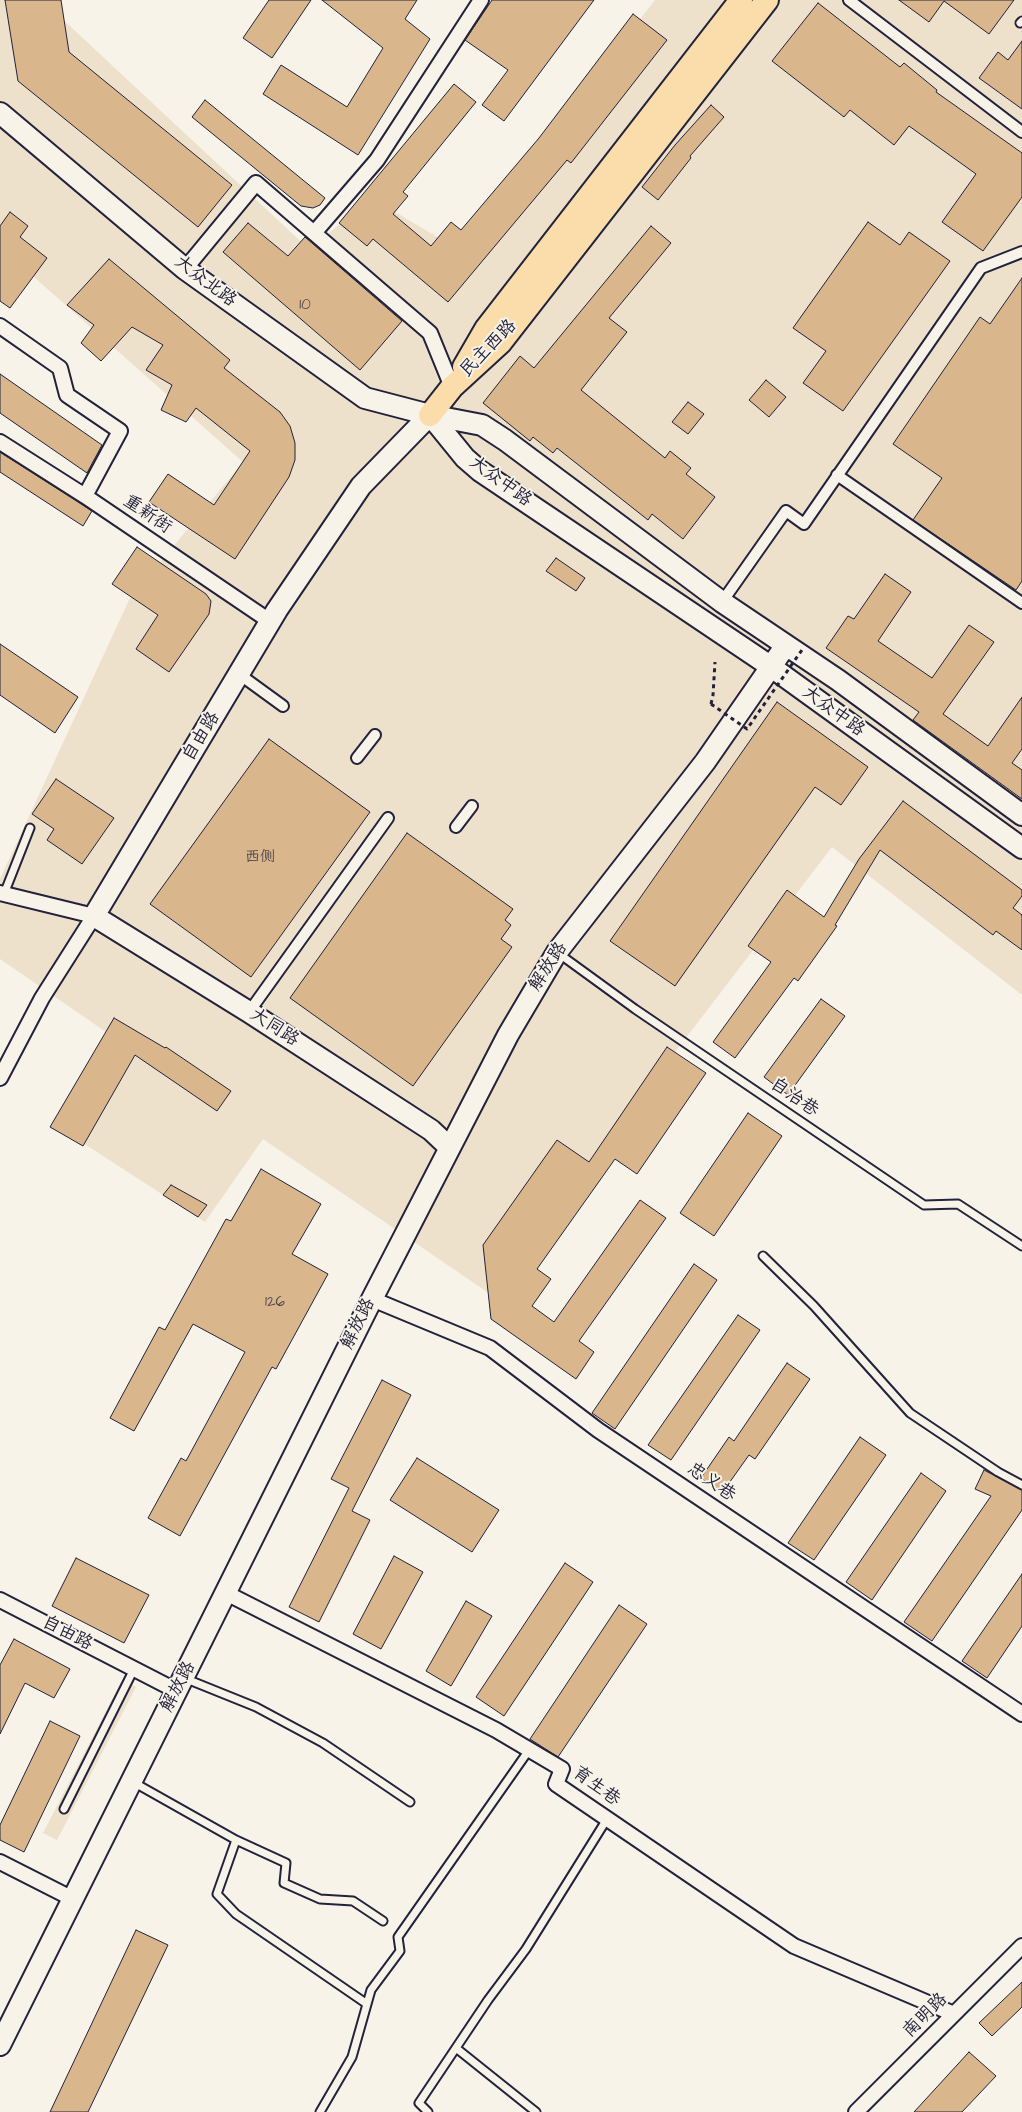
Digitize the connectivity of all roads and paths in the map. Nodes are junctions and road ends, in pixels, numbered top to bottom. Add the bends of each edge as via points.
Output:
1 (481, 0) edge
2 (741, 0) edge
3 (767, 0) edge
4 (849, 0) edge
5 (0, 113) edge
6 (1022, 132) edge
7 (314, 233) junction
8 (1022, 252) edge
9 (185, 269) junction
10 (0, 326) edge
11 (452, 387) junction
12 (430, 415) junction
13 (0, 442) edge
14 (837, 476) junction
15 (85, 496) junction
16 (722, 602) junction
17 (1022, 603) edge
18 (271, 622) junction
19 (795, 646) junction
20 (715, 662) dead end
21 (770, 666) junction
22 (239, 674) junction
23 (283, 706) dead end
24 (375, 735) dead end
25 (357, 758) dead end
26 (472, 806) dead end
27 (1022, 815) edge
28 (388, 818) dead end
29 (456, 826) dead end
30 (30, 828) dead end
31 (1022, 848) edge
32 (2, 894) edge
33 (94, 916) junction
34 (556, 952) junction
35 (249, 1012) junction
36 (0, 1078) edge
37 (449, 1147) junction
38 (1022, 1246) edge
39 (763, 1256) dead end
40 (372, 1299) junction
41 (1022, 1485) edge
42 (226, 1593) junction
43 (0, 1600) edge
44 (134, 1669) junction
45 (181, 1684) junction
46 (1022, 1714) edge
47 (529, 1750) junction
48 (132, 1782) junction
49 (410, 1802) dead end
50 (64, 1809) dead end
51 (607, 1819) junction
52 (236, 1840) junction
53 (0, 1862) edge
54 (73, 1899) junction
55 (383, 1921) dead end
56 (1022, 1946) edge
57 (367, 2004) junction
58 (954, 2014) junction
59 (0, 2045) edge
60 (456, 2048) junction
61 (320, 2112) edge
62 (428, 2112) edge
63 (536, 2112) edge
64 (856, 2112) edge

1 - 7 street via 377,160
2 - 11 main road, 民主西路 via 486,329
3 - 11 main road, 民主西路 via 500,343
4 - 6 street
5 - 9 main road, 大众北路
7 - 9 street via 256,183
7 - 11 street via 430,333
8 - 14 street via 981,268
9 - 12 main road, 大众北路 via 365,398
10 - 15 street via 60,368 67,394 120,431
11 - 12 main road
12 - 16 main road, 大众中路 via 482,425
12 - 18 main road, 自由路 via 361,486
12 - 21 main road, 大众中路 via 465,458 480,471
13 - 15 street, 重新街
14 - 16 street via 804,524 786,511
14 - 17 street
15 - 18 street, 重新街
16 - 19 main road, 大众中路
18 - 22 main road, 自由路
19 - 20 path, bridge via 747,729 711,704
19 - 21 main road, 解放路
19 - 27 main road, 大众中路
21 - 31 main road, 大众中路
21 - 34 main road, 解放路 via 705,762
22 - 23 street
22 - 33 main road, 自由路
24 - 25 street
26 - 29 street
28 - 35 street
30 - 32 lane
32 - 33 street
33 - 35 main road, 大同路
33 - 36 street, 自由路 via 42,998
34 - 37 main road, 解放路 via 508,1034
34 - 38 lane, 自治巷 via 924,1205 958,1204
35 - 37 main road, 大同路 via 431,1130
37 - 40 main road, 解放路
39 - 41 lane via 814,1306 910,1413
40 - 42 main road, 解放路
40 - 46 street, 忠义巷 via 490,1348 598,1430
42 - 45 main road, 解放路
42 - 47 street, 育生巷 via 496,1730
43 - 44 street, 自由路
44 - 45 street, 自由路
44 - 50 lane
45 - 48 main road, 解放路
45 - 49 lane via 256,1707 323,1744
47 - 51 street, 育生巷 via 562,1769 556,1784
47 - 57 lane via 398,1937 400,1951 370,1990
48 - 52 lane
48 - 54 main road, 解放路
51 - 58 street, 育生巷 via 794,1946
51 - 60 lane via 526,1949
52 - 55 lane via 286,1863 284,1883 320,1900 353,1902
52 - 57 lane via 217,1894 236,1914
53 - 54 street
54 - 59 main road, 解放路
56 - 58 street, 南明路
57 - 61 lane via 352,2057
58 - 64 street, 南明路
60 - 62 lane via 419,2103
60 - 63 lane

